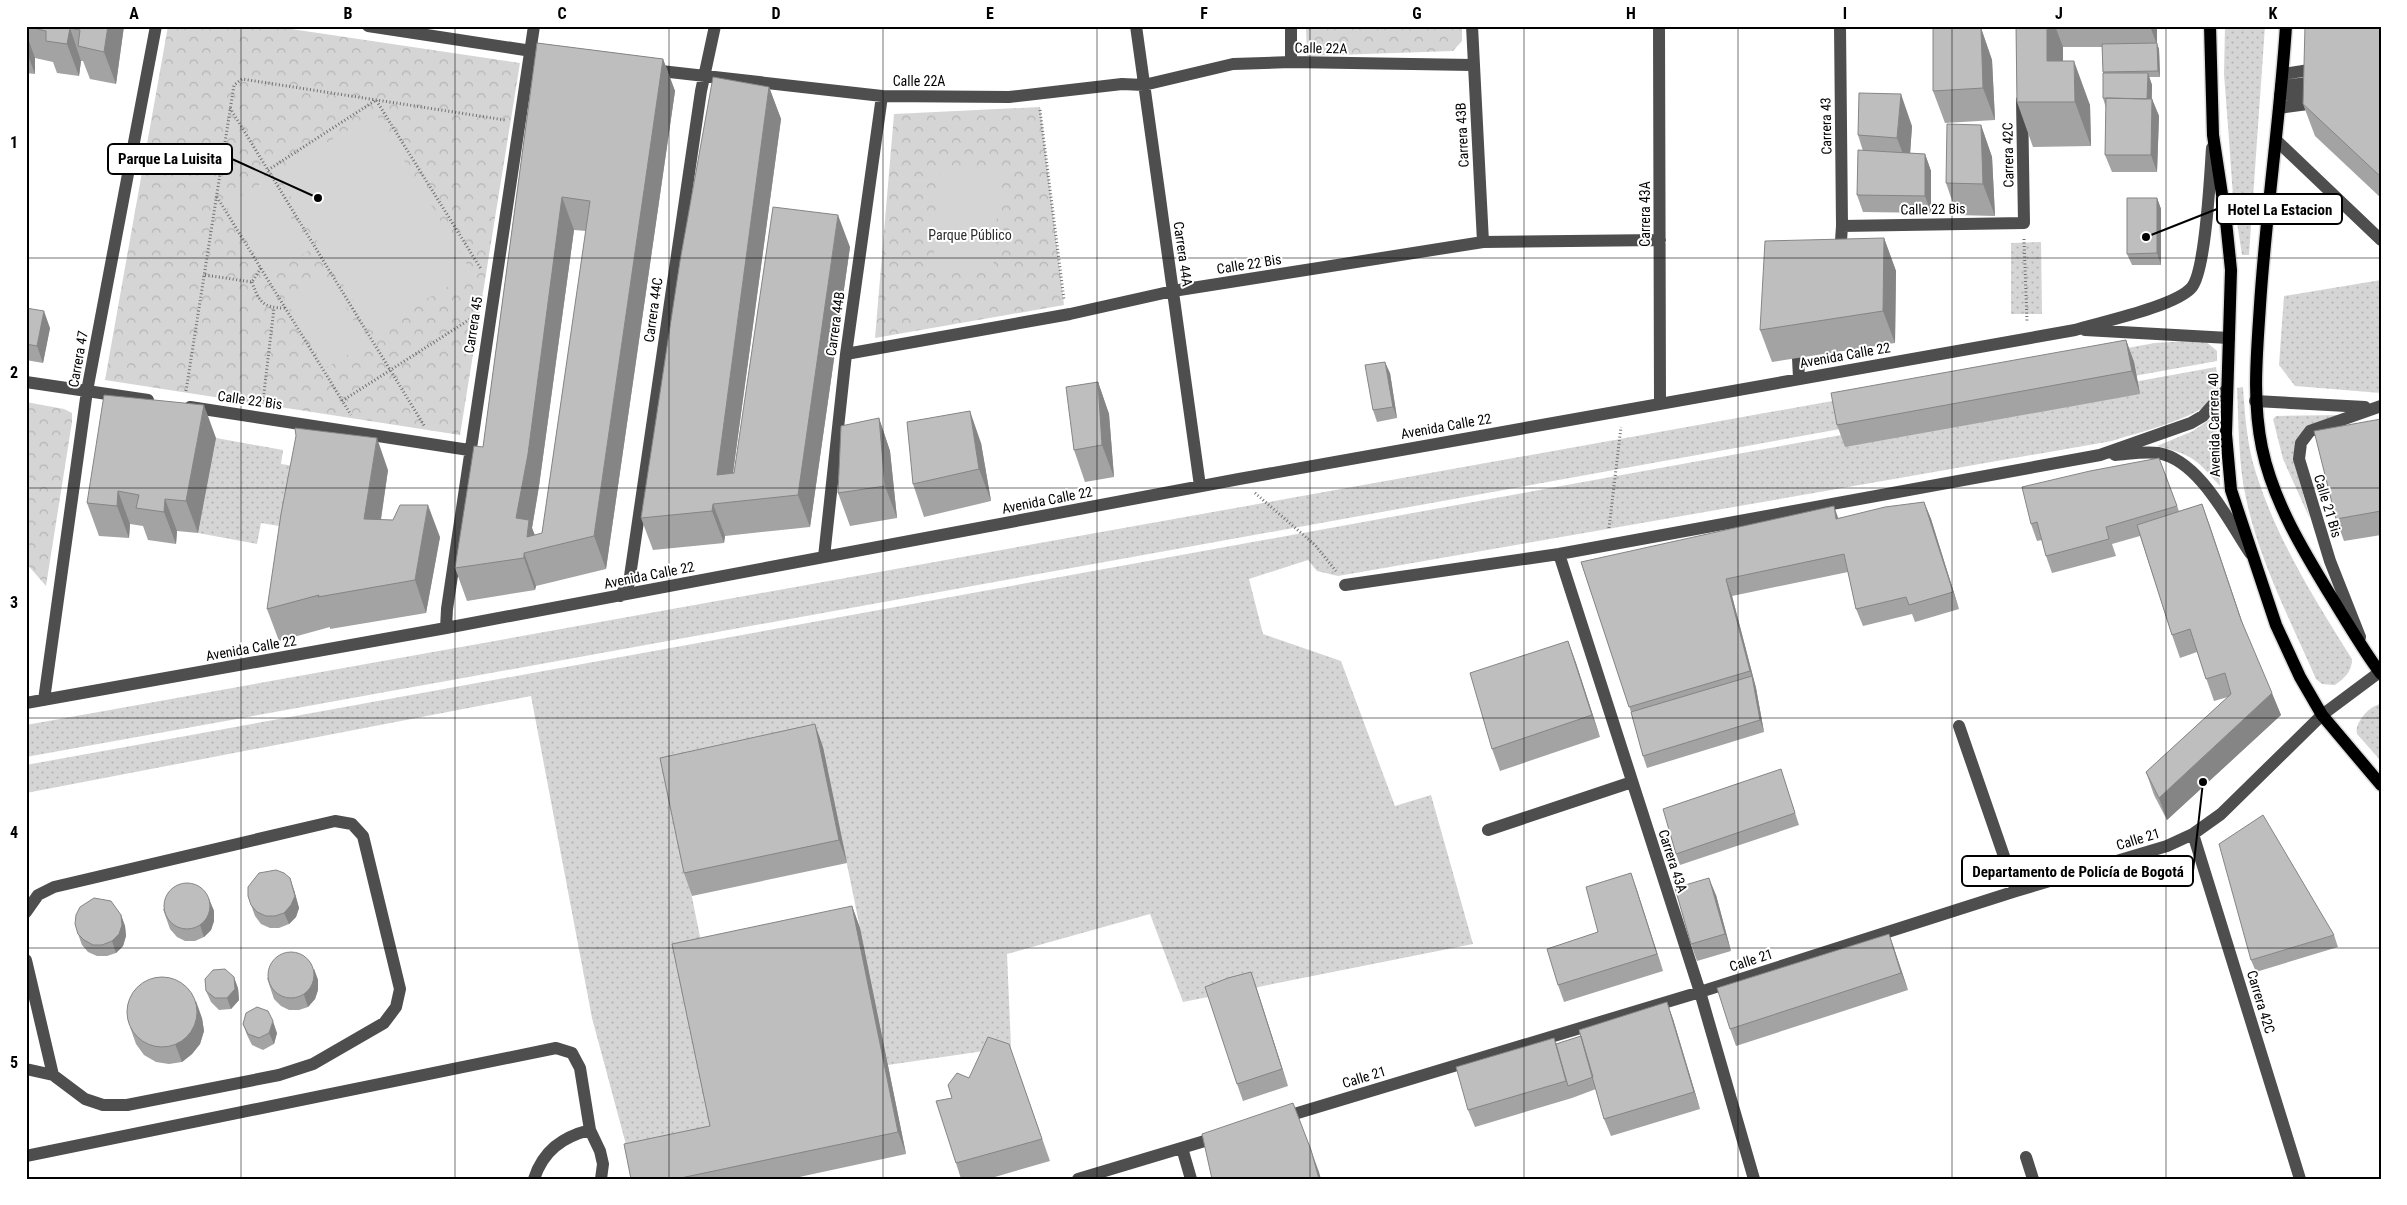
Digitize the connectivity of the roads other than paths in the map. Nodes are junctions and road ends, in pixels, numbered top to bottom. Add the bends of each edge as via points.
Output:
1 (156, 26) edge
2 (368, 26) edge
3 (534, 26) edge
4 (714, 26) edge
5 (1136, 26) edge
6 (1291, 26) edge
7 (1472, 26) edge
8 (1659, 26) edge
9 (1840, 26) edge
10 (2210, 26) edge
11 (2286, 26) edge
12 (530, 51) junction
13 (561, 56) edge
14 (1291, 62) junction
15 (1472, 65) junction
16 (640, 68) edge
17 (2316, 69) edge
18 (704, 75) junction
19 (1144, 85) junction
20 (2022, 85) edge
21 (2281, 91) junction
22 (882, 96) junction
23 (2213, 135) junction
24 (2276, 140) junction
25 (2024, 223) joint
26 (1842, 226) junction
27 (1660, 240) junction
28 (2381, 240) edge
29 (1483, 242) junction
30 (1839, 273) edge
31 (1173, 291) junction
32 (2075, 330) junction
33 (2229, 338) junction
34 (846, 354) junction
35 (1798, 358) dead end
36 (1799, 378) junction
37 (26, 382) edge
38 (2227, 389) junction
39 (87, 391) junction
40 (1660, 402) junction
41 (2256, 402) junction
42 (2377, 407) edge
43 (469, 450) junction
44 (2100, 455) junction
45 (1200, 486) junction
46 (649, 524) edge
47 (636, 528) junction
48 (1559, 554) junction
49 (824, 557) junction
50 (2254, 559) junction
51 (1345, 586) road end
52 (620, 596) junction
53 (446, 628) junction
54 (2366, 652) junction
55 (2380, 672) edge
56 (44, 700) junction
57 (26, 703) edge
58 (2322, 715) junction
59 (1959, 726) dead end
60 (1632, 782) junction
61 (2381, 785) edge
62 (1488, 830) dead end
63 (2193, 834) junction
64 (2016, 891) junction
65 (26, 912) edge
66 (26, 960) edge
67 (1700, 992) junction
68 (26, 1070) edge
69 (53, 1075) junction
70 (1267, 1122) edge
71 (590, 1130) junction
72 (1229, 1133) edge
73 (1182, 1148) junction
74 (26, 1156) edge
75 (2026, 1157) dead end
76 (534, 1179) edge
77 (601, 1179) edge
78 (1078, 1179) edge
79 (1191, 1179) edge
80 (1754, 1179) edge
81 (2033, 1179) edge
82 (2300, 1179) edge

1 - 39 street, Carrera 47
2 - 12 street
3 - 12 street, Carrera 45
4 - 18 street, Carrera 44C
5 - 19 street, Carrera 44A
6 - 14 street
7 - 15 street, Carrera 43B
8 - 27 street, Carrera 43A
9 - 26 street, Carrera 43
10 - 23 main road, Avenida Carrera 40
11 - 21 main road
12 - 13 street
12 - 43 street, Carrera 45
14 - 15 street, Calle 22A
14 - 19 street, Calle 22A via 1233,64
15 - 29 street, Carrera 43B
16 - 18 street, Calle 22A
17 - 21 street
18 - 22 street, Calle 22A
18 - 47 street, Carrera 44C
19 - 22 street, Calle 22A via 1122,84 1009,97
19 - 31 street, Carrera 44A
20 - 25 street, Carrera 42C
21 - 21 street via 2316,93
21 - 24 main road
22 - 34 street, Carrera 44B
23 - 32 street, Avenida Calle 22 via 2201,262 2192,287 2172,300
23 - 33 main road, Avenida Carrera 40 via 2231,270
24 - 28 street
24 - 41 main road via 2262,278
25 - 26 street, Calle 22 Bis
26 - 30 street, Carrera 43
27 - 29 street, Calle 22 Bis
27 - 40 street, Carrera 43A
29 - 31 street, Calle 22 Bis
31 - 34 street, Calle 22 Bis via 1070,314
31 - 45 street, Carrera 44A
32 - 33 street, Avenida Calle 22
32 - 36 street, Avenida Calle 22
33 - 38 main road, Avenida Carrera 40
34 - 49 street, Carrera 44B
35 - 36 street
36 - 40 street, Avenida Calle 22
37 - 39 street, Calle 22 Bis
38 - 44 street via 2203,416 2191,423
38 - 50 main road, Avenida Carrera 40 via 2226,434 2231,490
39 - 43 street, Calle 22 Bis
39 - 56 street, Carrera 47
40 - 45 street, Avenida Calle 22
41 - 42 street, Calle 21 Bis
41 - 54 main road via 2262,450 2286,517
42 - 54 street, Calle 21 Bis via 2310,431 2301,443 2299,459 2330,561
43 - 53 street, Carrera 45
44 - 48 street
44 - 50 street via 2156,453 2180,460 2205,485
45 - 49 street, Avenida Calle 22
46 - 47 street
47 - 52 street, Carrera 44C via 629,583
48 - 51 street
48 - 60 street, Carrera 43A
49 - 52 street, Avenida Calle 22
50 - 58 main road, Avenida Carrera 40 via 2285,646
52 - 53 street, Avenida Calle 22
53 - 56 street, Avenida Calle 22
54 - 55 main road
55 - 58 street, Calle 21
56 - 57 street, Avenida Calle 22
58 - 61 main road, Avenida Carrera 40
58 - 63 street, Calle 21 via 2247,791
59 - 64 street
60 - 62 street
60 - 67 street, Carrera 43A
63 - 64 street, Calle 21 via 2167,846
63 - 82 street, Carrera 42C
64 - 67 street, Calle 21
65 - 69 street via 38,895 54,887 335,821 352,824 363,836 400,989 396,1007 384,1023 314,1064 278,1075 127,1105 103,1105 85,1099
66 - 69 street
67 - 70 street, Calle 21
67 - 80 street, Carrera 43A
68 - 69 street
71 - 74 street via 577,1060 565,1049 556,1048
71 - 76 street via 556,1145 542,1161
71 - 77 street via 600,1151
72 - 73 street
73 - 78 street
73 - 79 street
75 - 81 street

